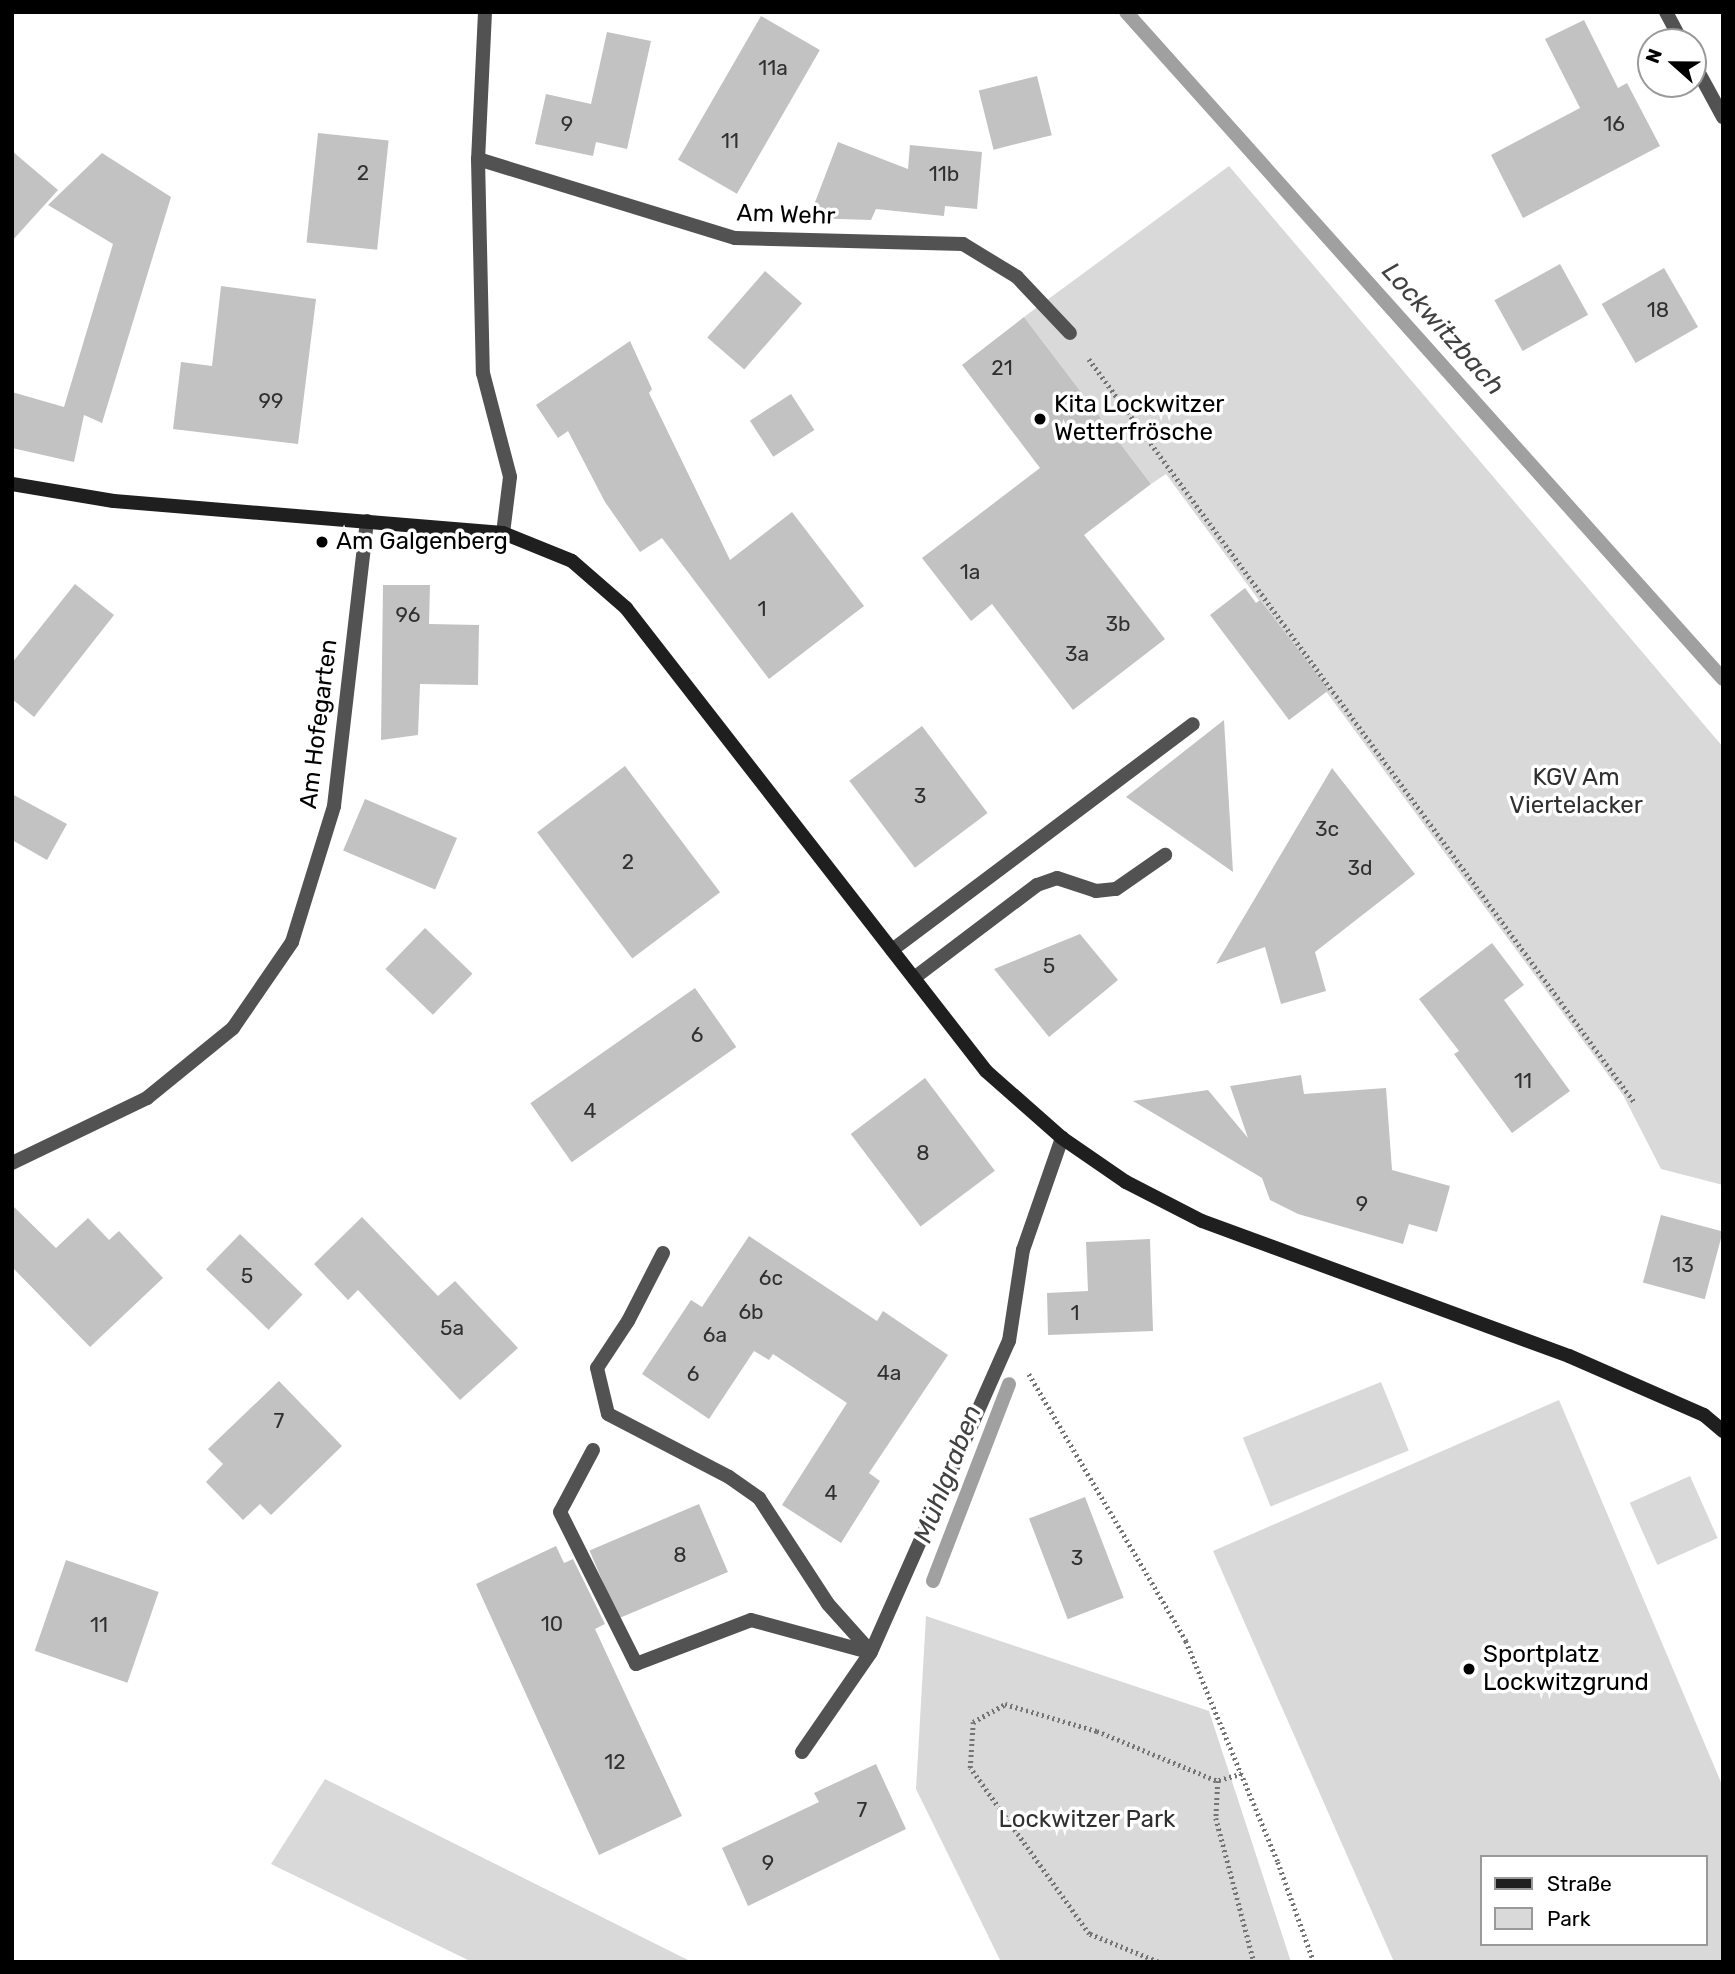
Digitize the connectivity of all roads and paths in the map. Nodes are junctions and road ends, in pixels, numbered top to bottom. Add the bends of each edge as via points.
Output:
1 (485, 12) edge
2 (1666, 12) edge
3 (1675, 28) edge
4 (1707, 88) edge
5 (1723, 117) edge
6 (478, 159) junction
7 (1070, 333) joint
8 (12, 484) edge
9 (366, 521) junction
10 (503, 533) junction
11 (1193, 724) dead end
12 (1165, 855) dead end
13 (892, 950) junction
14 (914, 978) junction
15 (1635, 1103) dead end
16 (1062, 1138) junction
17 (12, 1163) edge
18 (663, 1253) dead end
19 (1009, 1340) junction
20 (1723, 1431) edge
21 (593, 1450) dead end
22 (871, 1652) junction
23 (802, 1752) dead end
24 (1242, 1773) junction
25 (1218, 1781) junction
26 (1158, 1962) edge
27 (1254, 1962) edge
28 (1314, 1962) edge

1 - 6 street
2 - 3 street
4 - 5 street
6 - 7 street, Am Wehr via 734,239 964,244 1017,277
6 - 10 street via 483,373 510,477
7 - 15 path
8 - 9 main road via 114,500
9 - 10 main road
9 - 17 street, Am Hofegarten via 334,806 292,942 233,1028 147,1098
10 - 13 main road via 572,561 626,607
11 - 13 street
12 - 14 street via 1116,889 1096,891 1057,878 1037,885
13 - 14 main road
14 - 16 main road via 986,1071
16 - 19 street via 1023,1250
16 - 20 main road via 1126,1182 1202,1221 1569,1356 1704,1415
18 - 22 street via 597,1368 608,1414 729,1477 759,1498 828,1604
19 - 22 street
19 - 24 path via 1186,1641
21 - 22 street via 560,1512 636,1664 751,1620
22 - 23 street
24 - 25 path
24 - 28 path
25 - 26 path via 1097,1731 1005,1704 973,1722 970,1768 1089,1934
25 - 27 path via 1216,1818

